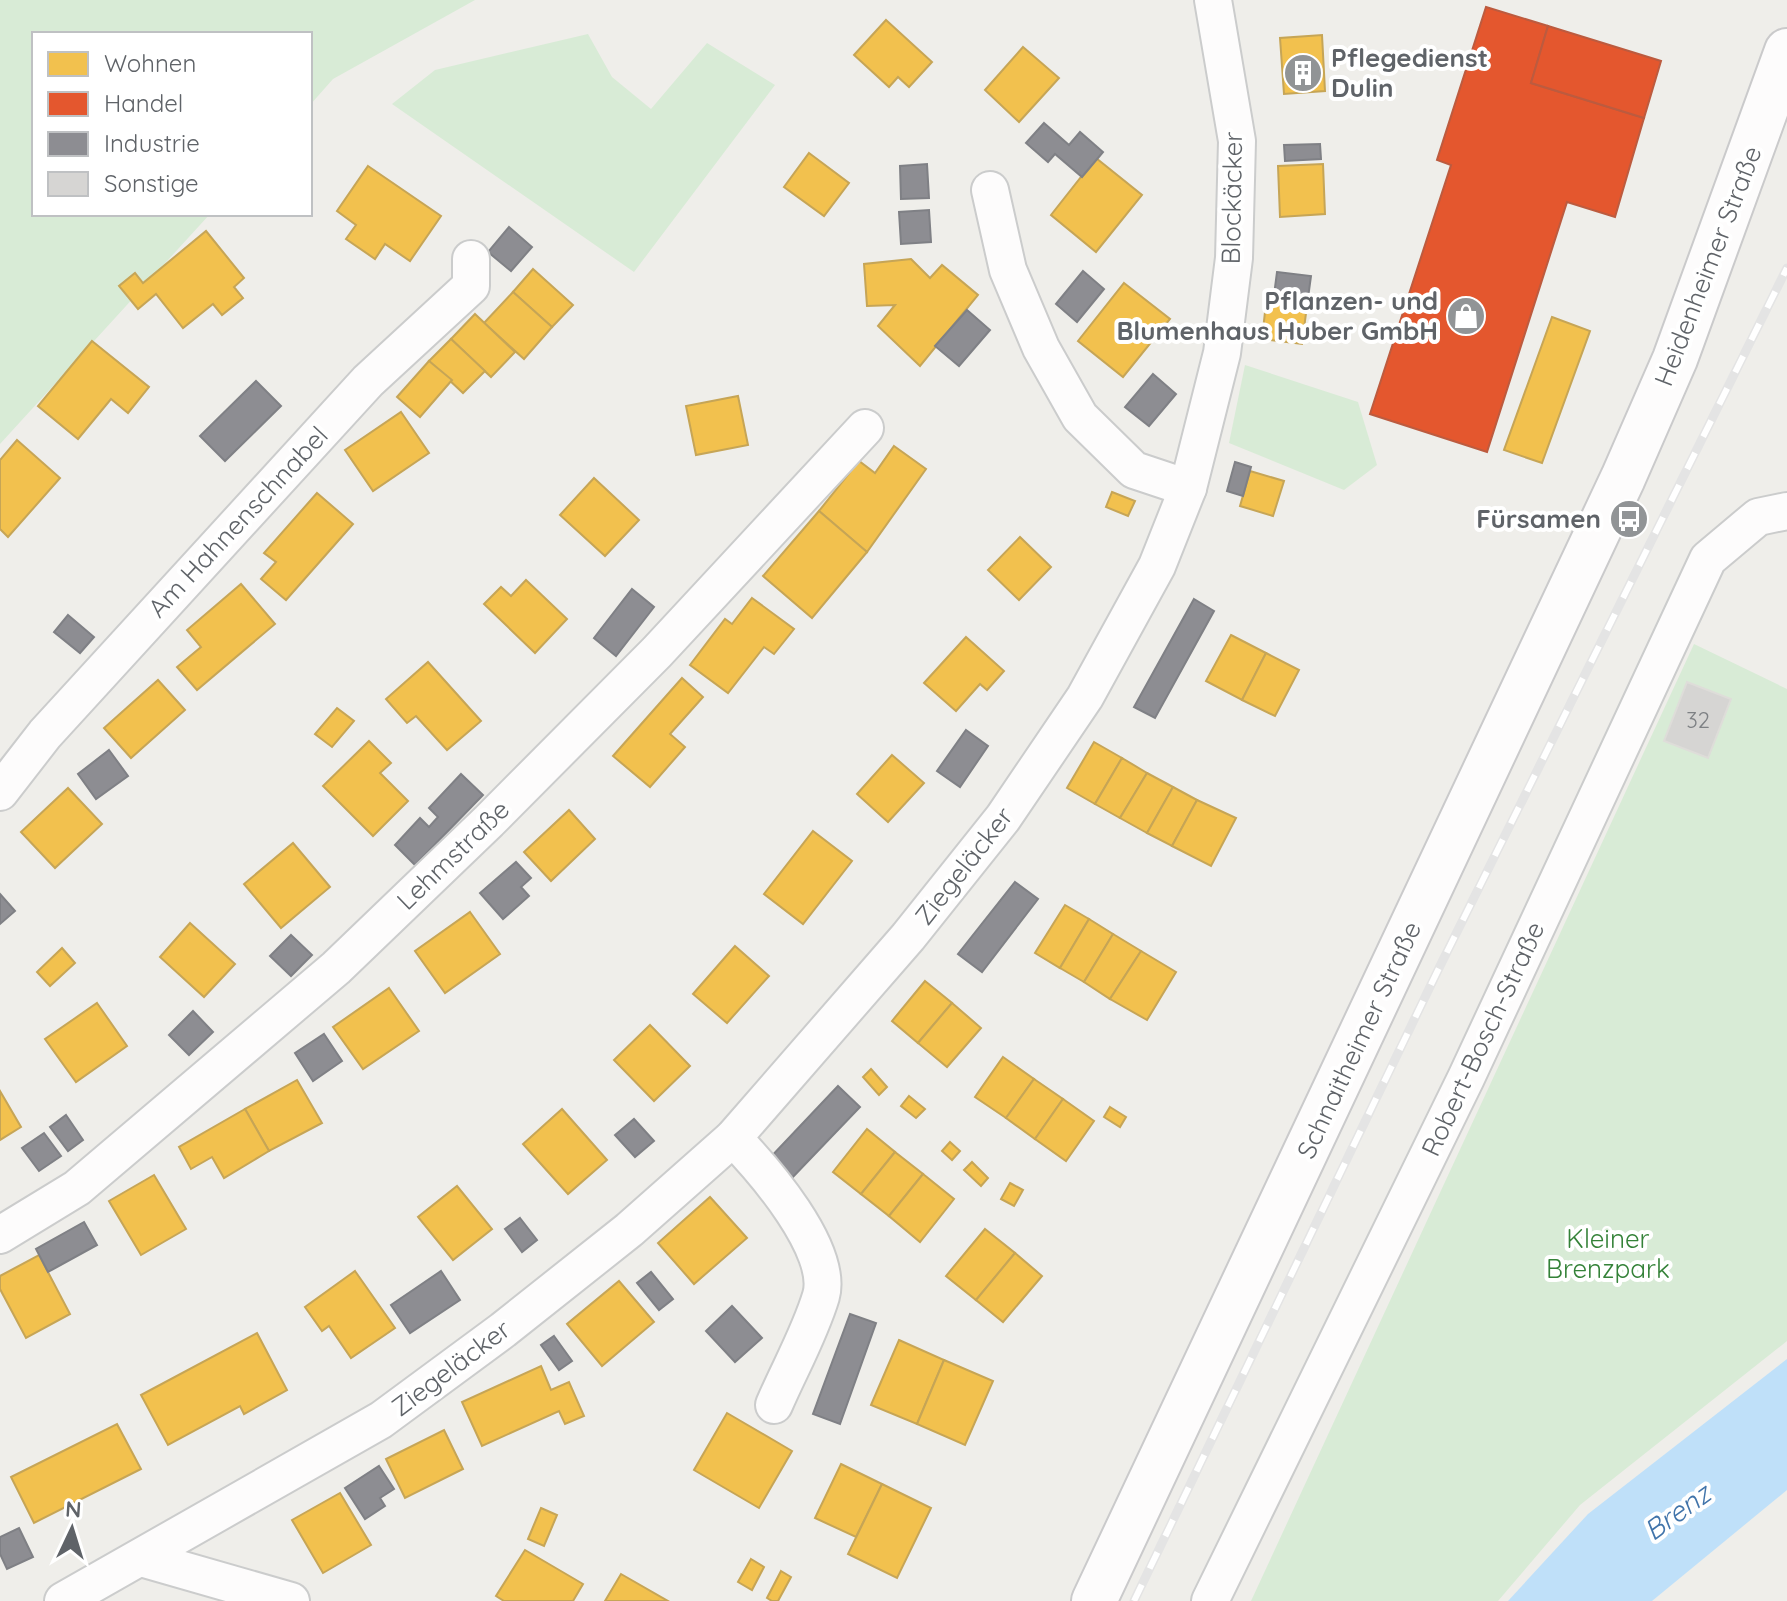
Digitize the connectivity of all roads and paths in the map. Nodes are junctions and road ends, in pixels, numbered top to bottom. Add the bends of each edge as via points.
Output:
1 (1213, 0) edge
2 (1787, 51) edge
3 (990, 190) dead end
4 (471, 259) dead end
5 (865, 428) dead end
6 (1623, 478) joint
7 (1188, 488) junction
8 (1787, 511) edge
9 (1157, 566) joint
10 (0, 792) edge
11 (733, 1138) junction
12 (0, 1235) edge
13 (774, 1405) dead end
14 (141, 1558) junction
15 (63, 1601) edge
16 (291, 1601) edge
17 (1094, 1601) edge
18 (1210, 1601) edge

1 - 7 street, Blockäcker via 1237,141 1234,258 1222,353
2 - 6 street, Heidenheimer Straße via 1675,359
3 - 7 street via 1008,270 1041,348 1080,417 1134,470
4 - 10 street, Am Hahnenschnabel via 471,286 368,381 55,723
5 - 12 street, Lehmstraße via 657,652 336,968 77,1188
6 - 17 street, Schnaitheimer Straße
7 - 9 street, Blockäcker
8 - 18 street, Robert-Bosch-Straße via 1758,517 1708,559 1466,1078
9 - 11 street, Ziegeläcker via 1085,697 995,829
11 - 13 street via 771,1176 796,1214 816,1259 822,1293
11 - 14 street, Ziegeläcker via 629,1230 381,1420
14 - 15 street, Ziegeläcker
14 - 16 street

